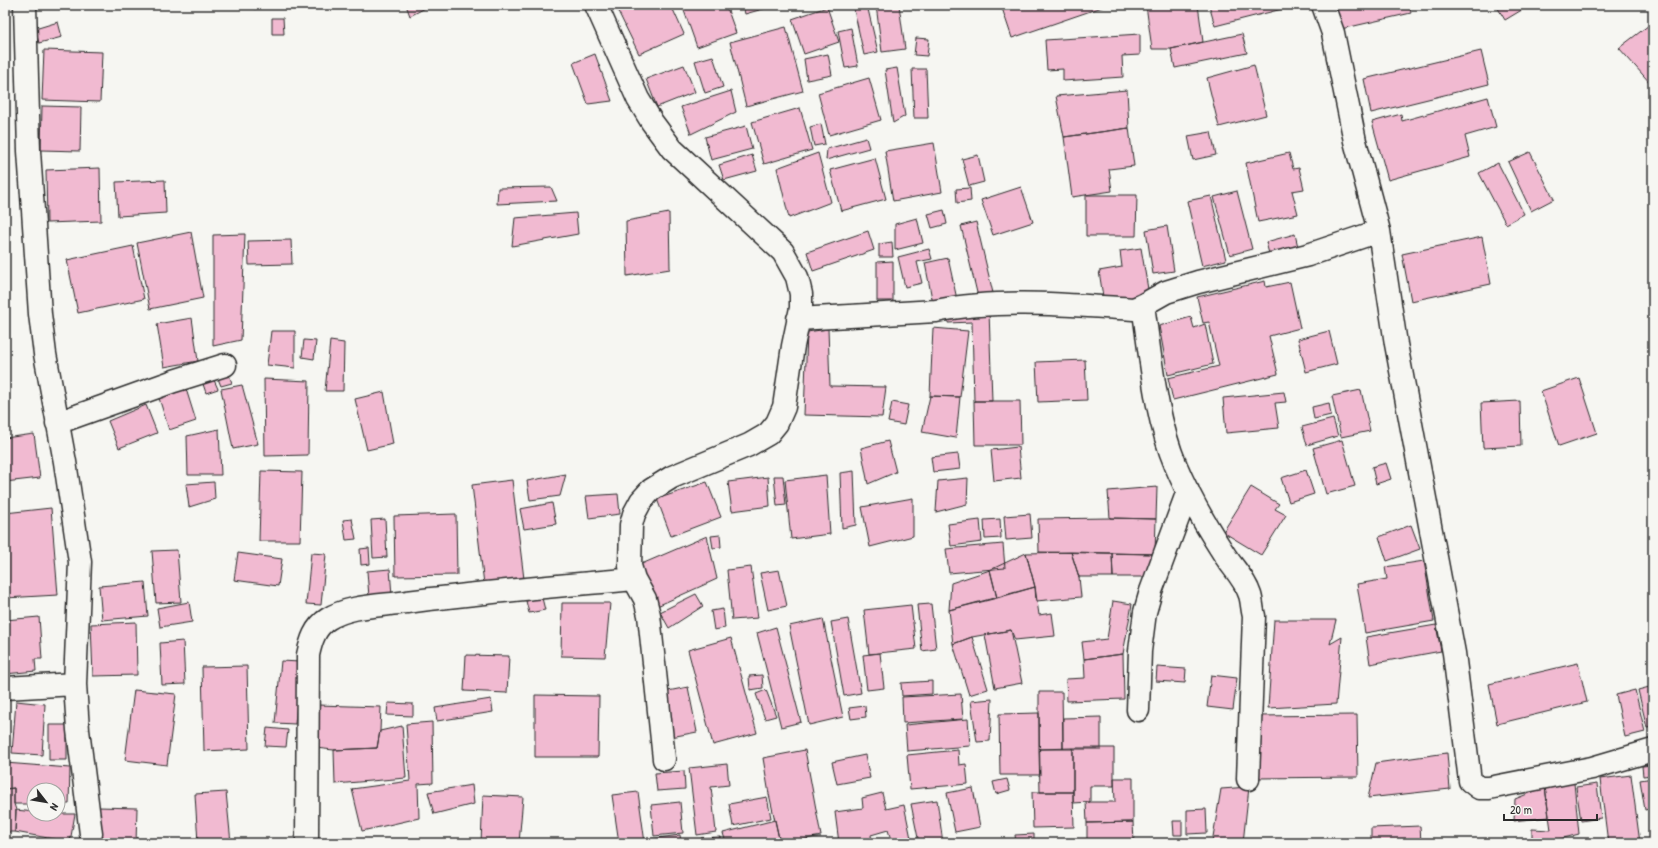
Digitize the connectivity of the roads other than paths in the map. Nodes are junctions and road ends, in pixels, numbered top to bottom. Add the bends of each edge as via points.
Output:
1 (25, 5) edge
2 (596, 5) edge
3 (1324, 5) edge
4 (1378, 231) junction
5 (1143, 305) junction
6 (798, 319) junction
7 (225, 365) dead end
8 (57, 423) junction
9 (1188, 491) junction
10 (634, 579) junction
11 (75, 684) junction
12 (5, 688) edge
13 (1138, 710) dead end
14 (1653, 750) edge
15 (664, 759) dead end
16 (1248, 778) dead end
17 (91, 834) dead end
18 (307, 843) edge

1 - 8 street via 29,151 40,314
2 - 6 street via 638,99 672,149 783,252 797,277 801,294
3 - 4 street via 1333,33 1355,141
4 - 5 street via 1308,255 1166,292
4 - 14 street via 1396,344 1454,653 1470,782 1480,788 1489,788 1592,768
5 - 6 street via 1134,309 991,304 936,312
5 - 9 street via 1155,391 1163,425 1176,466
6 - 10 street via 784,407 777,423 768,434 750,445 672,477 651,490 641,501 631,525 630,566
7 - 8 street
8 - 11 street via 80,562
9 - 13 street via 1150,591 1145,612 1140,651
9 - 16 street via 1224,555 1250,594 1254,616
10 - 15 street via 645,599 649,615
10 - 18 street via 415,601 345,611 326,620 312,637 308,655
11 - 12 street
11 - 17 street

